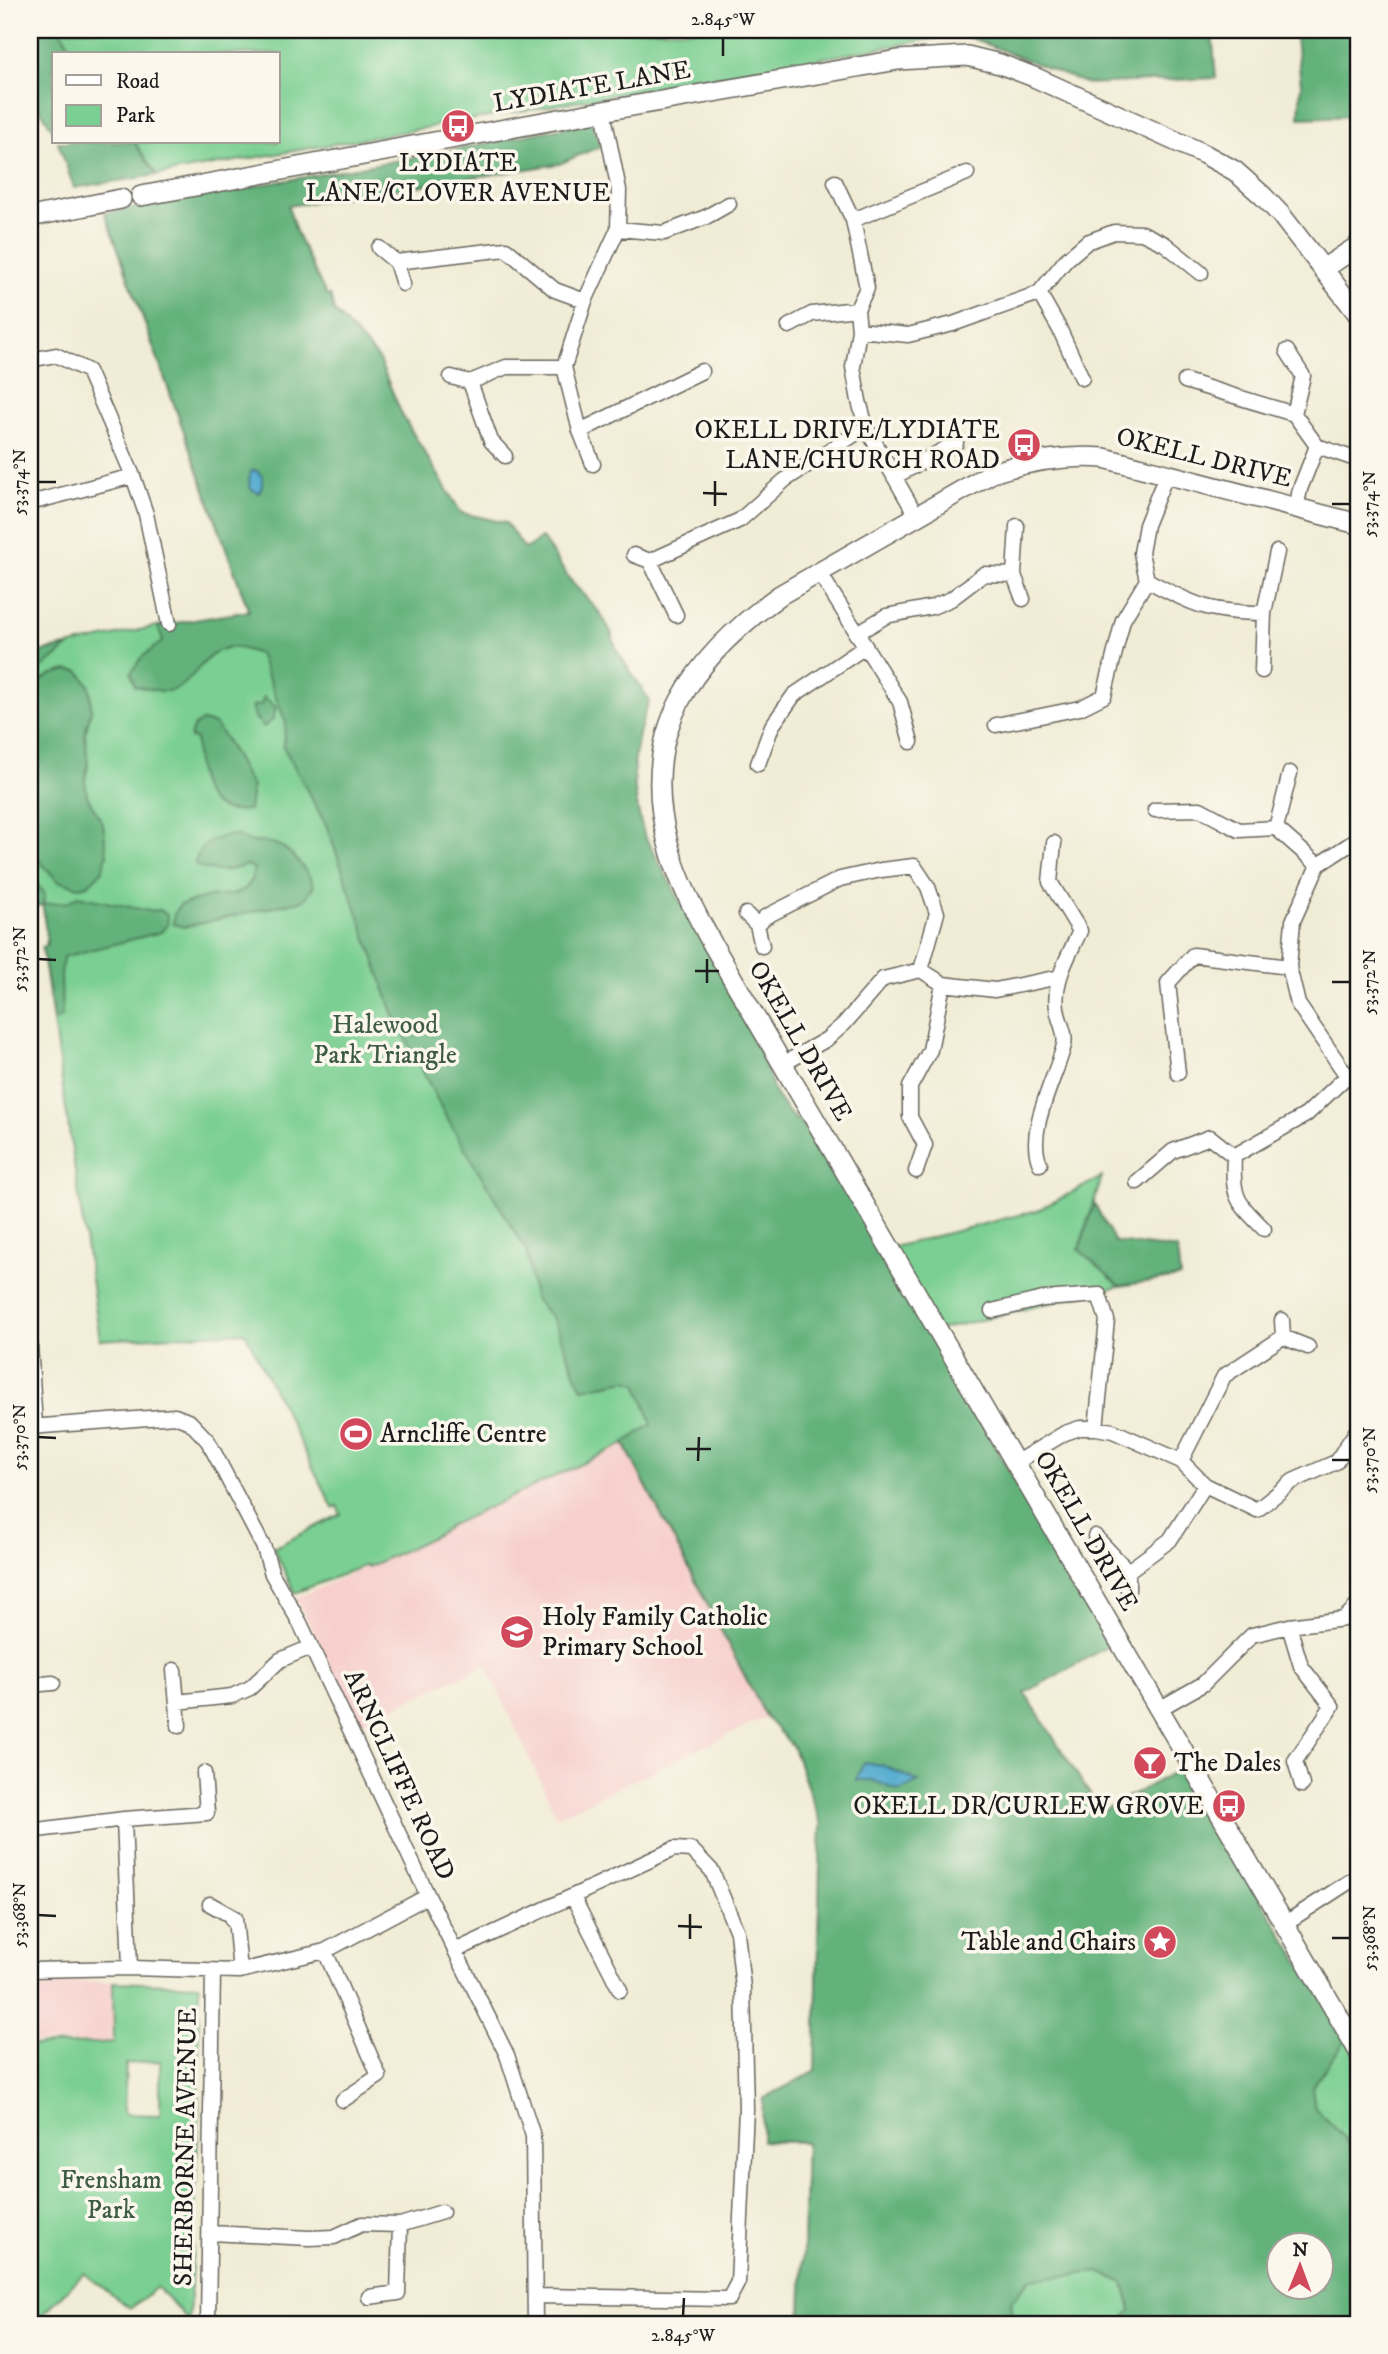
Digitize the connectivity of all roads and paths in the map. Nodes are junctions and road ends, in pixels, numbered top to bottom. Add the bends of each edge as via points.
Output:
1 (603, 111) junction
2 (967, 173) dead end
3 (835, 182) dead end
4 (141, 196) dead end
5 (121, 199) dead end
6 (729, 204) dead end
7 (30, 217) edge
8 (853, 219) junction
9 (618, 229) junction
10 (1358, 246) edge
11 (379, 248) dead end
12 (396, 262) junction
13 (1323, 269) junction
14 (1201, 273) dead end
15 (402, 284) dead end
16 (1039, 293) junction
17 (585, 301) junction
18 (857, 309) junction
19 (1358, 314) edge
20 (789, 326) dead end
21 (859, 330) junction
22 (1287, 351) dead end
23 (30, 360) edge
24 (564, 367) junction
25 (702, 371) dead end
26 (451, 377) dead end
27 (1082, 378) dead end
28 (1185, 381) dead end
29 (470, 382) junction
30 (1294, 414) junction
31 (866, 427) junction
32 (580, 431) junction
33 (956, 443) dead end
34 (1317, 446) junction
35 (505, 456) dead end
36 (1358, 460) edge
37 (593, 464) dead end
38 (1167, 473) junction
39 (133, 476) junction
40 (894, 477) junction
41 (30, 503) edge
42 (1296, 509) junction
43 (916, 515) junction
44 (1358, 524) edge
45 (1017, 526) dead end
46 (1278, 552) dead end
47 (634, 555) dead end
48 (650, 561) junction
49 (819, 572) junction
50 (1014, 575) junction
51 (1147, 580) junction
52 (1023, 599) dead end
53 (1264, 613) junction
54 (676, 615) dead end
55 (169, 624) dead end
56 (856, 634) junction
57 (866, 648) junction
58 (1262, 671) dead end
59 (996, 725) dead end
60 (911, 742) dead end
61 (758, 764) dead end
62 (1290, 773) dead end
63 (1155, 810) dead end
64 (1276, 828) junction
65 (1358, 839) edge
66 (1054, 843) dead end
67 (1318, 865) junction
68 (746, 914) dead end
69 (757, 925) junction
70 (762, 946) dead end
71 (1289, 967) junction
72 (921, 970) junction
73 (1059, 977) junction
74 (943, 984) junction
75 (783, 1064) junction
76 (1178, 1073) dead end
77 (1353, 1078) edge
78 (1234, 1156) junction
79 (1040, 1164) dead end
80 (916, 1171) dead end
81 (1137, 1182) dead end
82 (1264, 1229) dead end
83 (992, 1311) dead end
84 (1282, 1320) dead end
85 (1283, 1337) junction
86 (30, 1344) edge
87 (1308, 1347) dead end
88 (33, 1427) edge
89 (1096, 1428) junction
90 (1358, 1429) edge
91 (1181, 1461) junction
92 (1015, 1463) junction
93 (1205, 1485) junction
94 (1096, 1536) dead end
95 (1128, 1572) junction
96 (1128, 1590) dead end
97 (1358, 1605) edge
98 (1289, 1626) junction
99 (312, 1647) junction
100 (174, 1670) dead end
101 (53, 1683) dead end
102 (30, 1685) edge
103 (177, 1702) junction
104 (1160, 1709) junction
105 (179, 1726) dead end
106 (204, 1773) dead end
107 (1302, 1785) dead end
108 (124, 1819) junction
109 (30, 1830) edge
110 (1358, 1876) edge
111 (428, 1896) junction
112 (573, 1897) junction
113 (211, 1904) dead end
114 (1284, 1924) junction
115 (457, 1950) junction
116 (325, 1951) junction
117 (130, 1968) junction
118 (30, 1970) edge
119 (213, 1971) junction
120 (240, 1971) junction
121 (620, 1990) dead end
122 (1358, 2050) edge
123 (343, 2100) dead end
124 (442, 2212) dead end
125 (400, 2225) junction
126 (211, 2233) junction
127 (536, 2296) junction
128 (369, 2297) dead end
129 (208, 2324) edge
130 (535, 2324) edge

1 - 4 street, LYDIATE LANE
1 - 9 street via 619,190
1 - 13 street, LYDIATE LANE via 898,60 967,56 1045,82 1235,172 1264,196
2 - 8 street
3 - 8 street
5 - 7 street
6 - 9 street via 664,233
8 - 18 street via 867,288
9 - 17 street
10 - 13 street
11 - 12 street
12 - 15 street
12 - 17 street via 506,249 555,290
13 - 19 street, LYDIATE LANE
14 - 16 street via 1165,244 1142,233 1114,232 1087,242
16 - 21 street via 908,335
16 - 27 street
17 - 24 street
18 - 20 street via 812,314
18 - 21 street
21 - 31 street via 853,367
22 - 30 street via 1303,376
23 - 39 street via 56,355 88,371
24 - 29 street via 506,367
24 - 32 street
25 - 32 street
26 - 29 street
28 - 30 street
29 - 35 street via 491,441
30 - 34 street
31 - 40 street
31 - 48 street via 785,480 740,520
32 - 37 street
33 - 40 street
34 - 36 street
34 - 42 street
38 - 42 street, OKELL DRIVE
38 - 43 street, OKELL DRIVE via 1104,458 1043,460 992,473
38 - 51 street via 1146,524 1141,553
39 - 41 street
39 - 55 street via 146,514
40 - 43 street
42 - 44 street, OKELL DRIVE
43 - 49 street, OKELL DRIVE
45 - 50 street
46 - 53 street
47 - 48 street
48 - 54 street
49 - 56 street
49 - 75 street, OKELL DRIVE via 747,619 698,669 673,713 661,767 663,819 679,875 713,945
50 - 52 street
50 - 56 street via 984,574 932,607 886,616
51 - 53 street via 1191,604 1228,613
51 - 59 street via 1123,620 1104,696 1080,708
53 - 58 street
56 - 57 street
57 - 60 street via 900,702
57 - 61 street via 794,695 772,726
62 - 64 street
63 - 64 street via 1200,809 1239,830
64 - 67 street
65 - 67 street
66 - 73 street via 1050,883 1080,931
67 - 71 street via 1293,921
68 - 69 street
69 - 70 street
69 - 72 street via 840,879 914,866 937,913
71 - 76 street via 1193,955 1168,984
71 - 77 street via 1298,1004
72 - 74 street
72 - 75 street via 883,979 827,1039
73 - 74 street via 995,990
73 - 79 street via 1057,1007 1066,1041 1039,1122 1035,1153
74 - 80 street via 930,1050 910,1087 910,1116 925,1145
75 - 92 street, OKELL DRIVE
77 - 78 street via 1306,1115
78 - 81 street via 1210,1137 1173,1151
78 - 82 street via 1238,1203
83 - 89 street via 1043,1298 1099,1295 1107,1320
84 - 85 street
85 - 87 street
85 - 91 street via 1224,1376
86 - 88 street
88 - 99 street, ARNCLIFFE ROAD via 162,1416 190,1422 208,1441
89 - 91 street
89 - 92 street via 1065,1433
90 - 93 street via 1336,1462 1293,1481 1256,1510
91 - 93 street
92 - 104 street, OKELL DRIVE
93 - 95 street via 1170,1540
94 - 95 street
95 - 96 street
97 - 98 street via 1344,1619
98 - 104 street via 1252,1635 1202,1684
98 - 107 street via 1301,1665 1332,1706 1295,1762
99 - 103 street via 280,1660 250,1688 232,1696
99 - 111 street, ARNCLIFFE ROAD
100 - 103 street
101 - 102 street
103 - 105 street
104 - 114 street, OKELL DRIVE
106 - 108 street via 206,1813
108 - 109 street
108 - 117 street
110 - 114 street
111 - 115 street, ARNCLIFFE ROAD
111 - 116 street
112 - 115 street
112 - 121 street
112 - 127 street via 674,1849 692,1850 712,1871 737,1932 743,1988 746,2109 738,2282 729,2299
113 - 120 street via 234,1919
114 - 122 street, OKELL DRIVE
115 - 127 street, ARNCLIFFE ROAD via 507,2055 533,2136
116 - 120 street
116 - 123 street via 379,2076
117 - 118 street
117 - 119 street
119 - 120 street
119 - 126 street, SHERBORNE AVENUE
124 - 125 street
125 - 126 street via 362,2224 334,2237
125 - 128 street via 398,2293
126 - 129 street, SHERBORNE AVENUE
127 - 130 street, ARNCLIFFE ROAD

